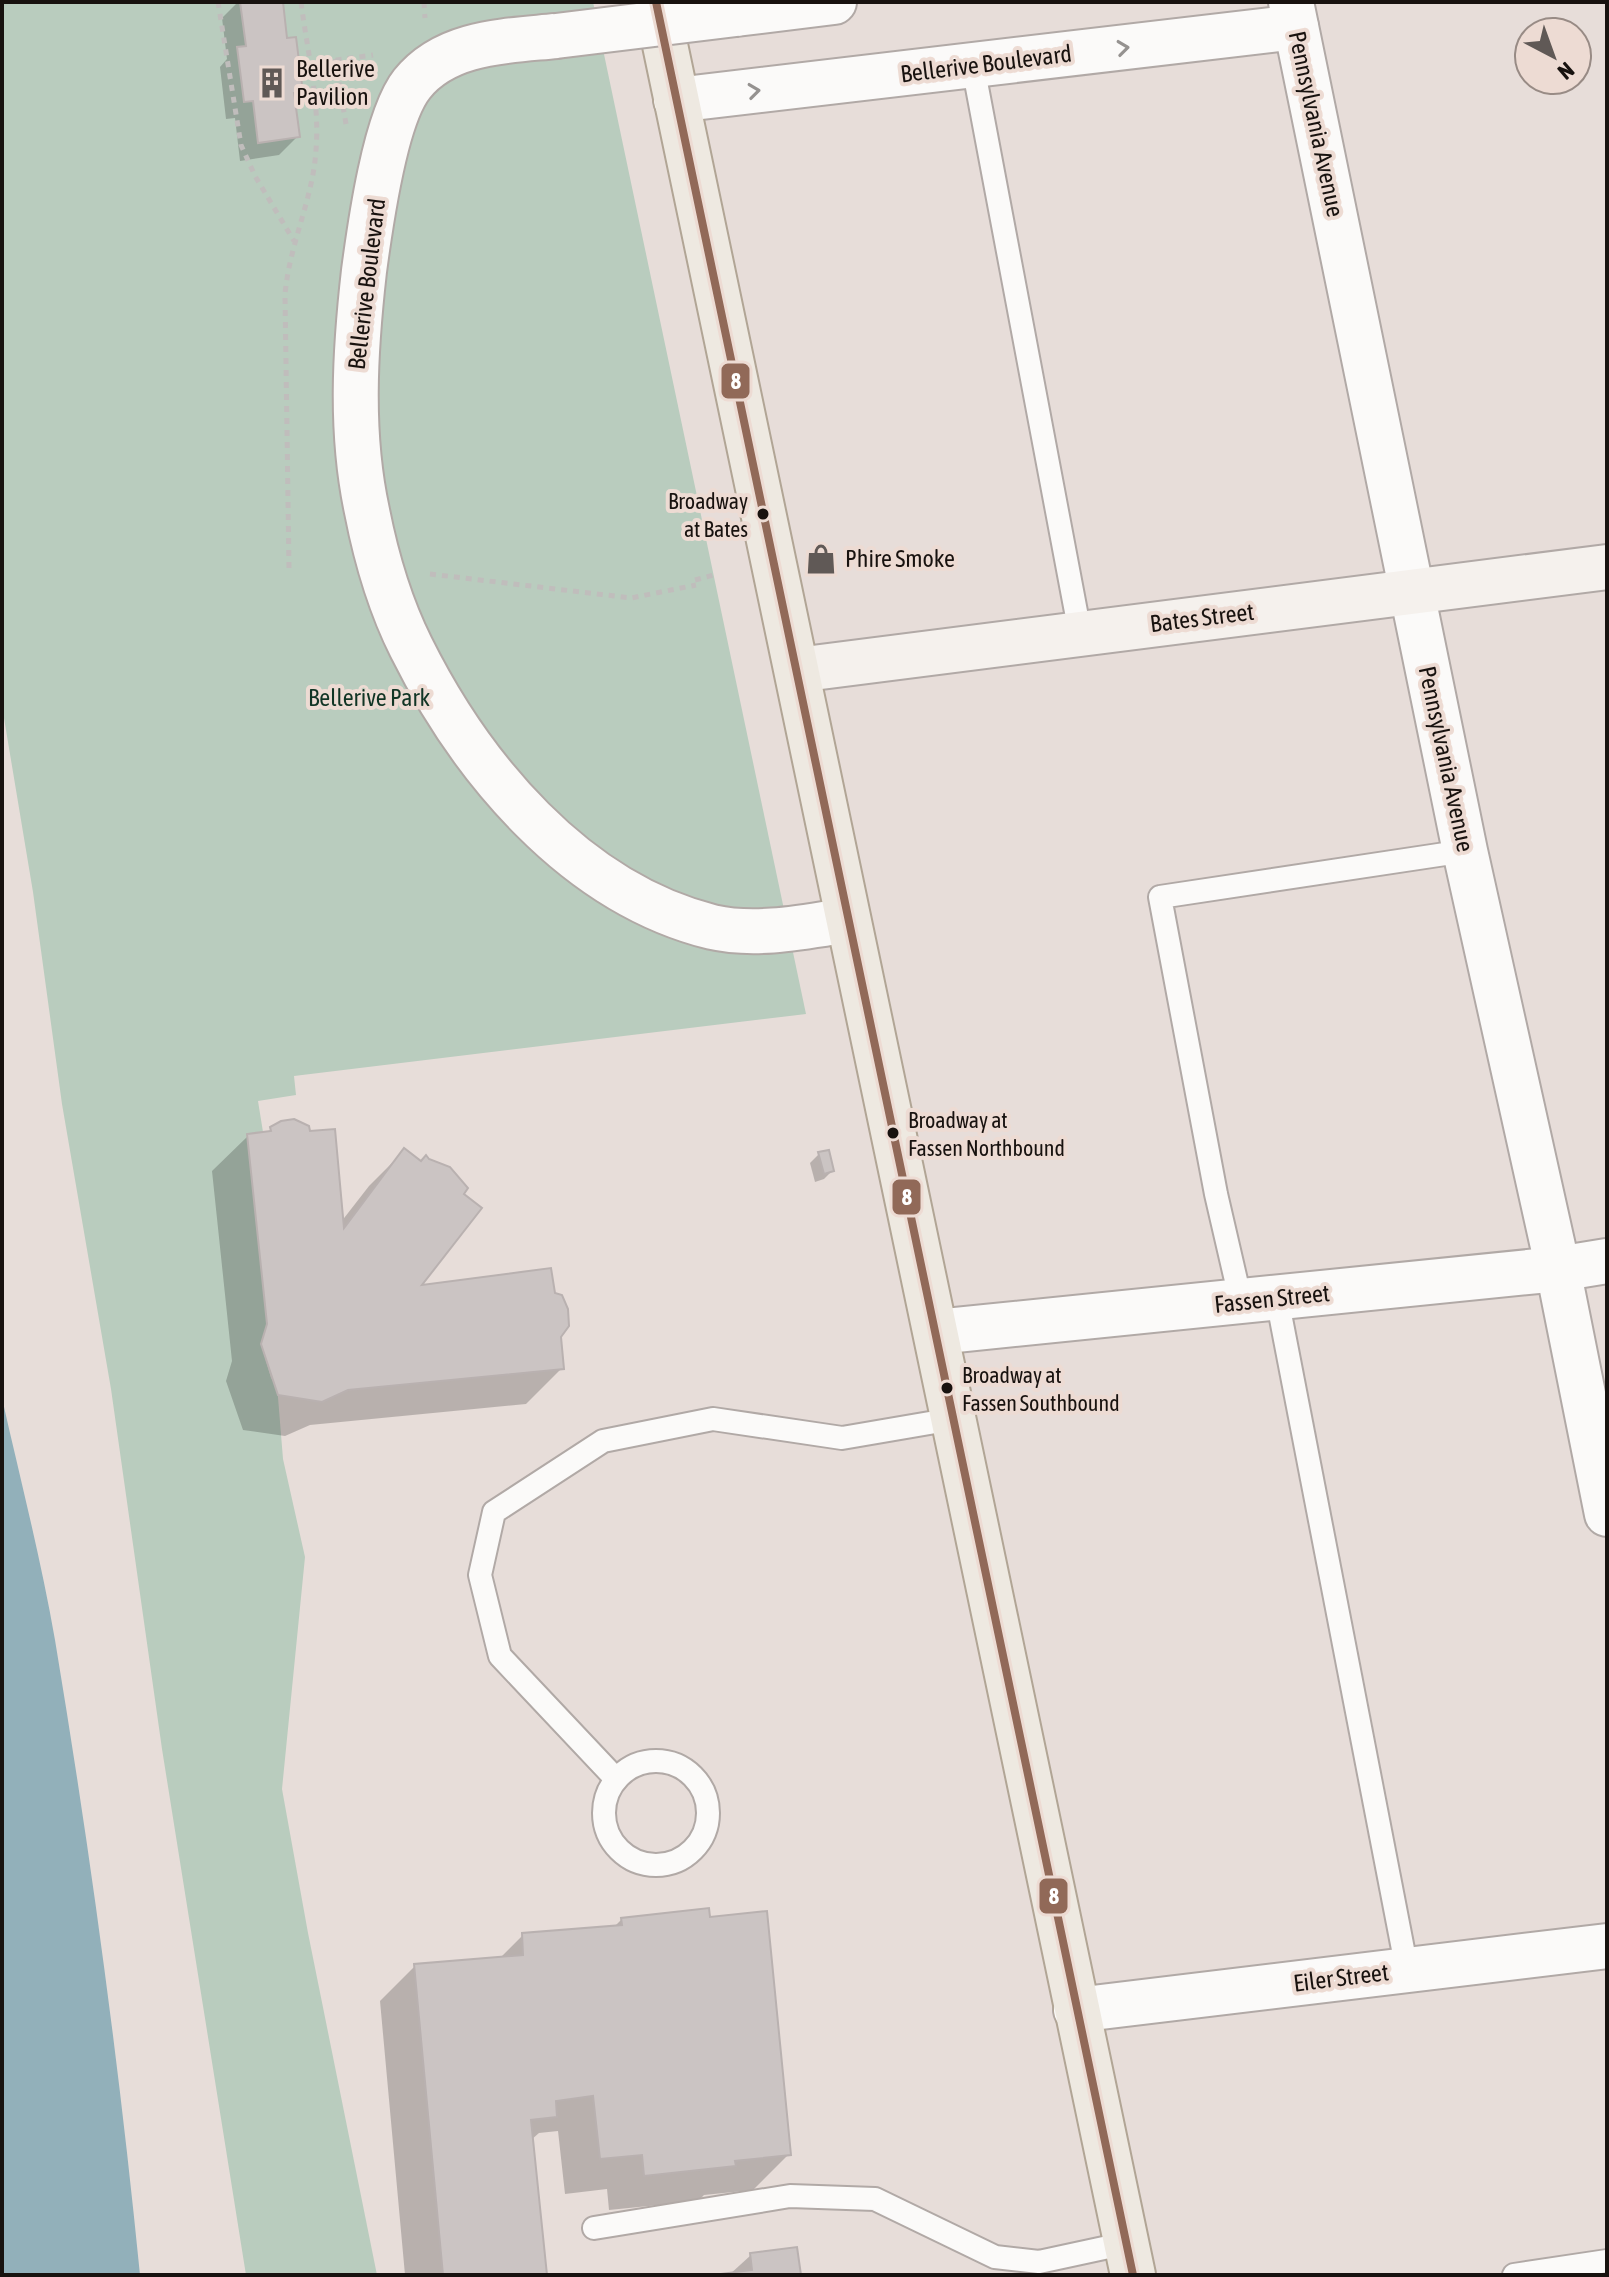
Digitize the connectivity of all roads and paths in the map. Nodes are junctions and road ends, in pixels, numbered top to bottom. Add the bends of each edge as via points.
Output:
1 (218, 2) edge
2 (301, 2) edge
3 (656, 2) edge
4 (834, 2) edge
5 (1293, 14) edge
6 (373, 55) dead end
7 (335, 59) junction
8 (309, 63) junction
9 (300, 65) dead end
10 (973, 66) junction
11 (240, 72) dead end
12 (229, 74) junction
13 (676, 100) junction
14 (358, 127) dead end
15 (295, 242) junction
16 (1607, 567) edge
17 (289, 568) dead end
18 (381, 569) junction
19 (714, 575) dead end
20 (1411, 592) junction
21 (1080, 633) junction
22 (797, 670) junction
23 (1465, 851) junction
24 (848, 920) junction
25 (1607, 1261) edge
26 (1558, 1269) junction
27 (1259, 1300) junction
28 (936, 1332) junction
29 (953, 1419) junction
30 (1607, 1514) edge
31 (616, 1779) junction
32 (1607, 1946) edge
33 (1407, 1970) junction
34 (1076, 2010) junction
35 (594, 2228) dead end
36 (1130, 2259) edge
37 (1607, 2261) edge
38 (1514, 2275) edge

1 - 12 path
2 - 8 path
3 - 13 main road
4 - 18 street, Bellerive Boulevard, bridge via 469,48 443,58 412,84 390,134 369,236 359,321 355,385 366,508
10 -> 5 street, Bellerive Boulevard
5 - 20 street, Pennsylvania Avenue
6 - 7 path
7 - 8 path
7 - 14 path via 345,124
8 - 9 path
8 - 15 path via 316,151
13 -> 10 street, Bellerive Boulevard
10 - 21 lane
11 - 12 path
12 - 15 path via 241,145
13 - 22 main road
15 - 17 path via 285,295
16 - 20 main road, Bates Street
18 - 19 path via 631,598
18 - 24 street, Bellerive Boulevard via 410,645 447,713 488,770 572,854 657,908 715,928 771,930
20 - 21 main road, Bates Street
20 - 23 street, Pennsylvania Avenue
21 - 22 main road, Bates Street
22 - 24 main road
23 - 26 street, Pennsylvania Avenue
23 - 27 lane via 1160,897 1216,1194
24 - 28 main road
25 - 26 street, Fassen Street
26 - 27 street, Fassen Street
26 - 30 street, Pennsylvania Avenue
27 - 28 street, Fassen Street
27 - 33 lane
28 - 29 main road
29 - 31 lane via 842,1438 713,1419 603,1441 494,1512 480,1575 500,1656
29 - 34 main road
31 - 31 lane via 604,1810 605,1827 624,1855 639,1863 672,1863 699,1843 708,1810 695,1777 681,1767 655,1762 630,1768
32 - 33 street, Eiler Street
33 - 34 street, Eiler Street
34 - 36 main road
35 - 36 lane via 790,2196 875,2199 995,2257 1039,2262
37 - 38 lane

